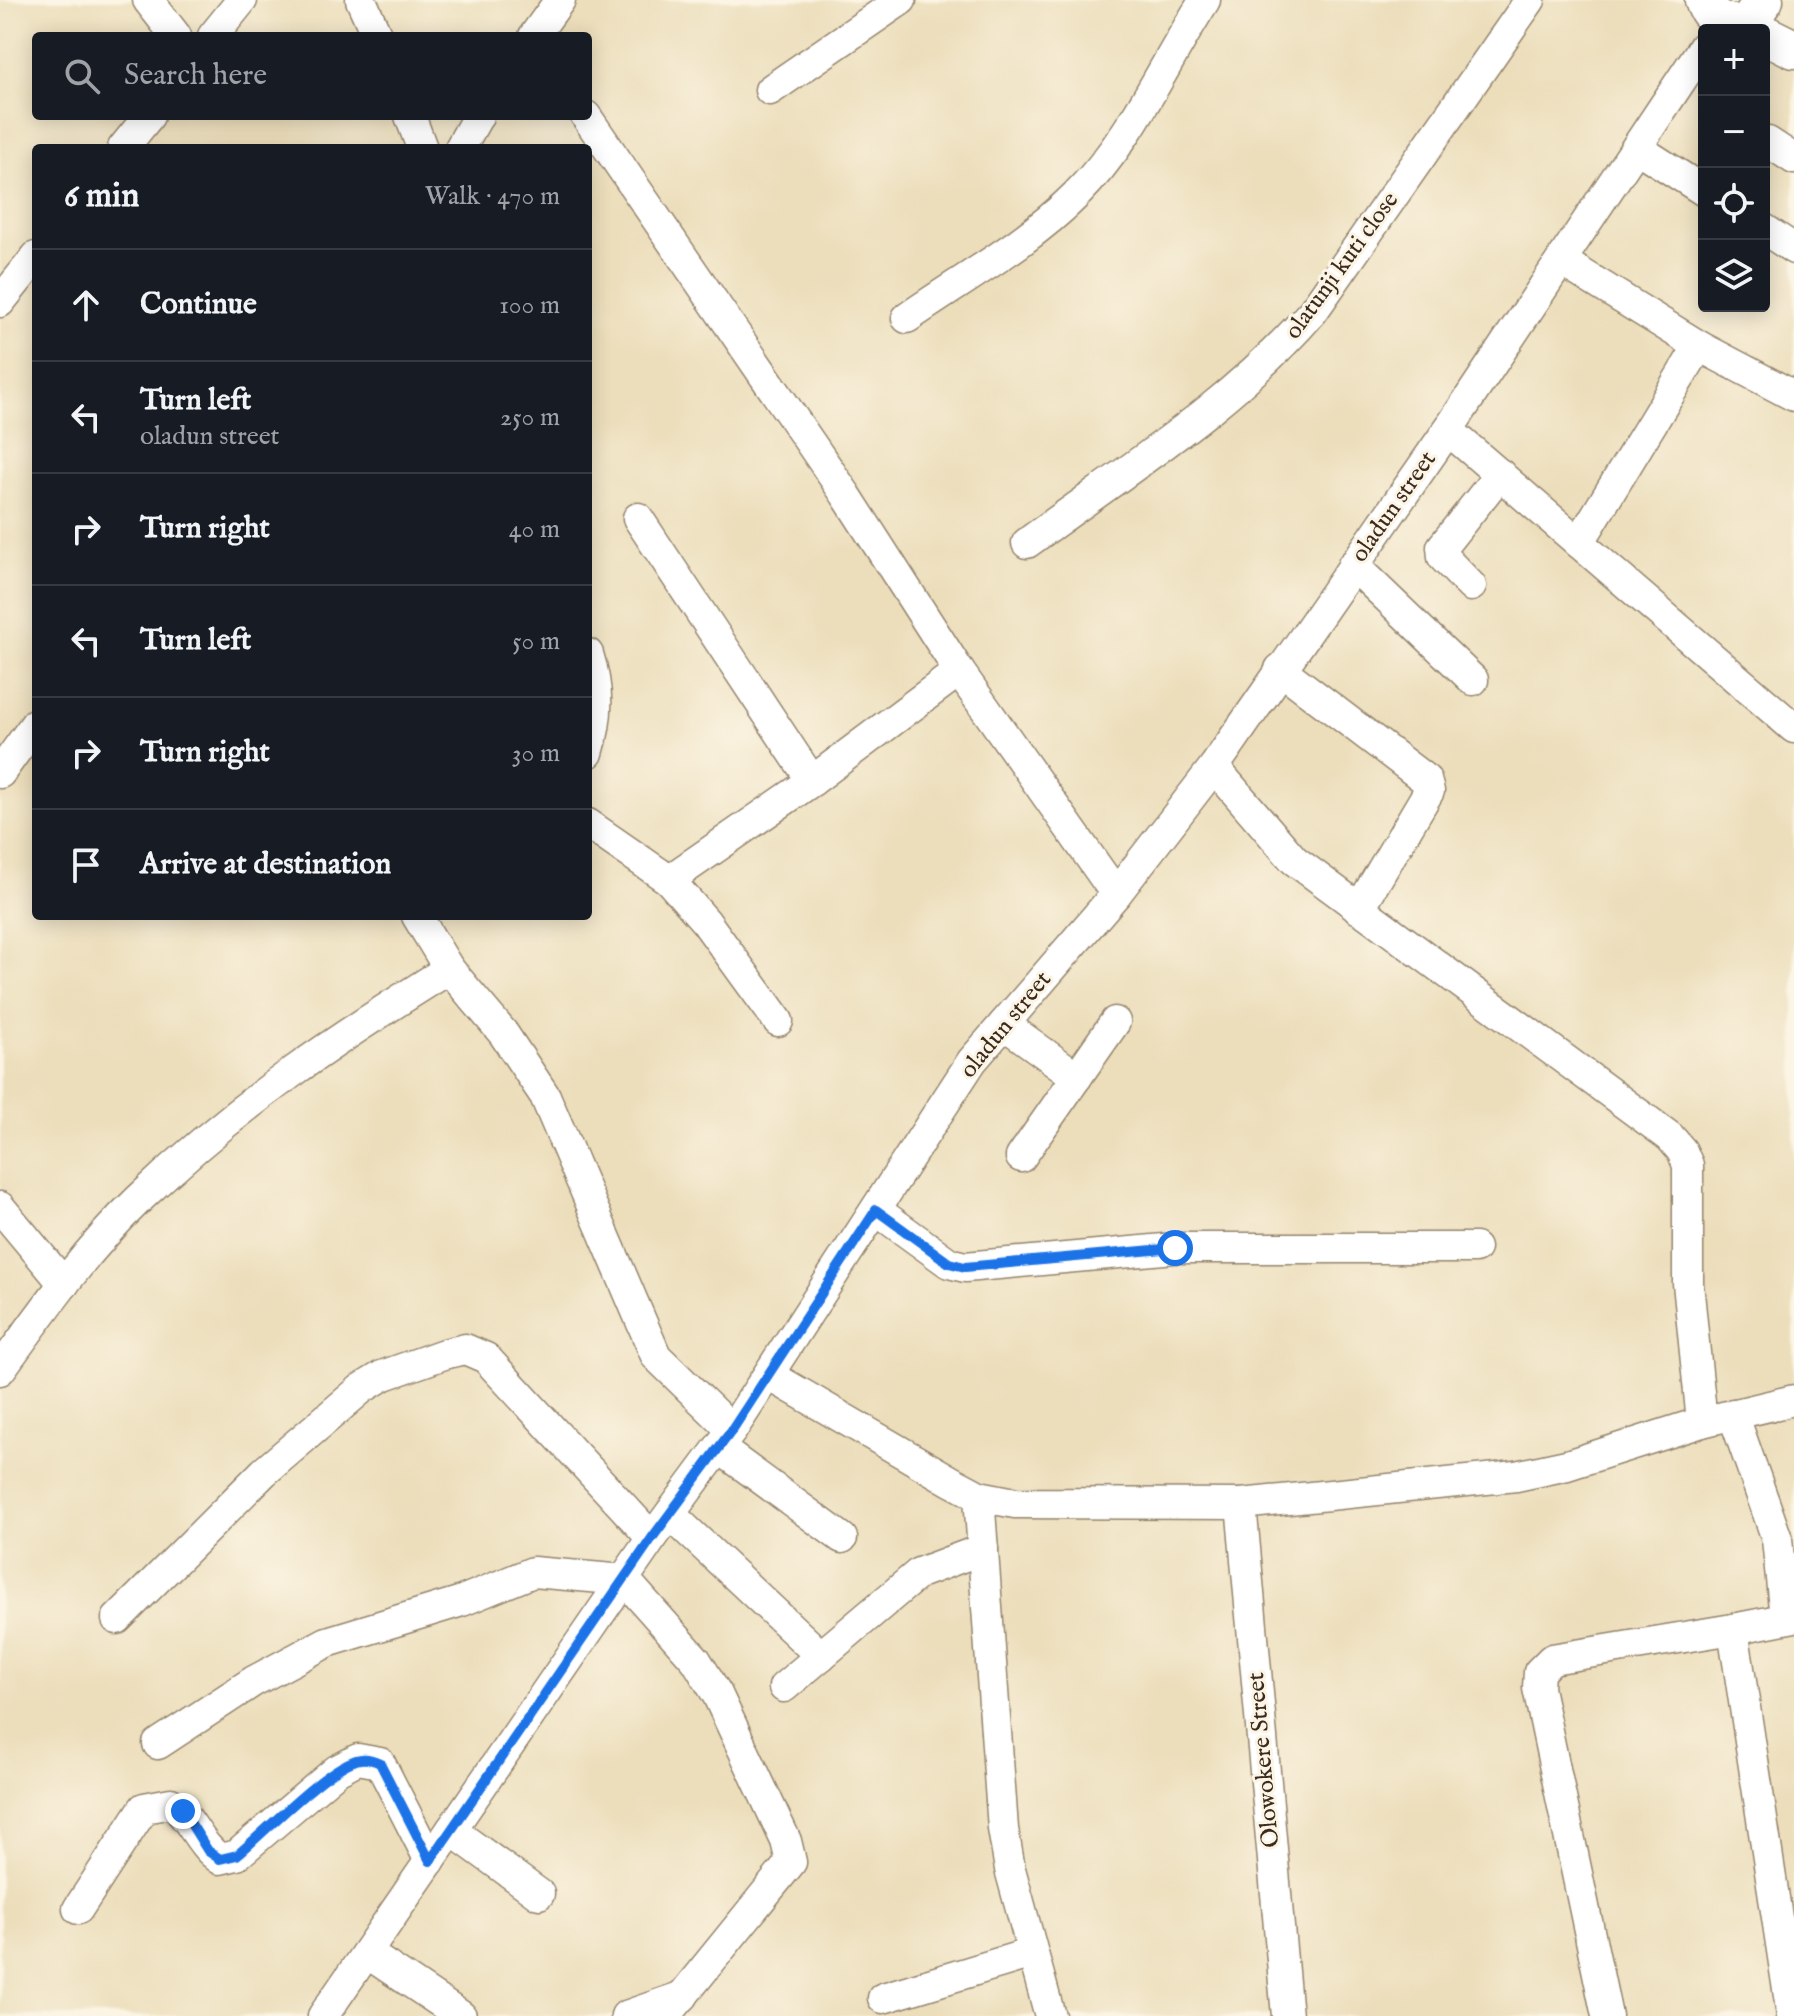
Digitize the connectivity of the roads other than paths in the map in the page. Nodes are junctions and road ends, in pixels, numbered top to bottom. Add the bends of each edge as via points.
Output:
1 (148, 0) edge
2 (242, 0) edge
3 (361, 0) edge
4 (1205, 0) edge
5 (1530, 0) edge
6 (1783, 0) edge
7 (885, 5) edge
8 (1794, 7) edge
9 (558, 15) edge
10 (1733, 23) edge
11 (173, 32) edge
12 (216, 32) edge
13 (375, 32) edge
14 (539, 32) edge
15 (1794, 49) edge
16 (770, 90) dead end
17 (146, 120) edge
18 (412, 120) edge
19 (476, 120) edge
20 (589, 120) edge
21 (1770, 143) edge
22 (126, 144) edge
23 (420, 144) edge
24 (462, 144) edge
25 (1637, 148) junction
26 (1794, 159) edge
27 (1698, 187) edge
28 (1770, 233) edge
29 (1794, 249) edge
30 (32, 262) edge
31 (1563, 262) junction
32 (0, 302) edge
33 (907, 318) dead end
34 (1699, 346) junction
35 (1794, 396) edge
36 (1448, 430) junction
37 (1500, 474) junction
38 (638, 518) dead end
39 (1027, 543) dead end
40 (1579, 543) junction
41 (1353, 565) junction
42 (1471, 586) dead end
43 (592, 667) edge
44 (1280, 669) junction
45 (959, 671) junction
46 (1473, 680) dead end
47 (1794, 728) edge
48 (32, 729) edge
49 (592, 740) edge
50 (1214, 767) junction
51 (0, 773) edge
52 (812, 781) junction
53 (592, 827) edge
54 (669, 880) junction
55 (1116, 894) junction
56 (1359, 909) junction
57 (419, 920) edge
58 (449, 969) junction
59 (778, 1021) dead end
60 (1115, 1022) dead end
61 (1004, 1024) junction
62 (1077, 1077) junction
63 (1021, 1157) dead end
64 (0, 1207) edge
65 (876, 1210) junction
66 (1475, 1248) dead end
67 (64, 1284) junction
68 (0, 1370) edge
69 (769, 1375) junction
70 (1794, 1400) edge
71 (1733, 1414) junction
72 (1702, 1422) junction
73 (726, 1439) junction
74 (979, 1496) junction
75 (1241, 1504) junction
76 (670, 1514) junction
77 (652, 1538) junction
78 (842, 1538) dead end
79 (983, 1549) junction
80 (625, 1580) junction
81 (1789, 1618) edge
82 (117, 1619) dead end
83 (1733, 1629) junction
84 (821, 1656) junction
85 (784, 1687) dead end
86 (158, 1744) dead end
87 (451, 1830) junction
88 (430, 1861) junction
89 (539, 1894) dead end
90 (78, 1909) dead end
91 (367, 1953) junction
92 (1032, 1953) junction
93 (883, 1998) dead end
94 (675, 2006) edge
95 (323, 2016) edge
96 (461, 2016) edge
97 (626, 2016) edge
98 (1050, 2016) edge
99 (1287, 2016) edge
100 (1607, 2016) edge
101 (1792, 2016) edge

1 - 11 street
2 - 12 street
3 - 13 street
4 - 33 street via 1132,126 1076,195
5 - 39 street, olatunji kuti close via 1313,311 1282,347 1246,383
6 - 8 main road
7 - 16 street
9 - 14 street
10 - 15 main road
10 - 25 street, oladun street
17 - 22 street
18 - 23 street
19 - 24 street
20 - 45 street via 846,495
21 - 26 street
25 - 27 street
25 - 31 street, oladun street
28 - 29 street
30 - 32 street
31 - 34 street
31 - 36 street, oladun street
34 - 35 street
34 - 40 street
36 - 37 street
36 - 41 street, oladun street
37 - 40 street
37 - 42 street via 1442,547 1443,557
38 - 52 street
40 - 47 street
41 - 44 street, oladun street
41 - 46 street
43 - 49 street via 597,684
44 - 50 street, oladun street
44 - 56 street via 1426,780 1429,791
45 - 52 street
45 - 55 street
48 - 51 street
50 - 55 street, oladun street
50 - 56 street via 1278,845
52 - 54 street
53 - 54 street
54 - 59 street
55 - 61 street, oladun street
56 - 72 street via 1670,1137 1682,1151 1688,1165 1688,1283
57 - 58 street
58 - 67 street via 321,1049 231,1115 136,1202
58 - 73 street via 503,1033 545,1096 656,1356
60 - 62 street
61 - 62 street
61 - 65 street, oladun street via 972,1061
62 - 63 street
64 - 67 street
65 - 66 street via 949,1263 965,1267 1175,1248
65 - 69 street, oladun street
67 - 68 street
69 - 73 street, oladun street
69 - 74 street
70 - 71 street
71 - 72 street
71 - 81 street via 1777,1539
72 - 75 street via 1516,1476
73 - 76 street, oladun street
73 - 78 street
74 - 75 street via 1015,1503
74 - 79 street
75 - 99 street, Olowokere Street
76 - 77 street, oladun street
76 - 84 street
77 - 80 street, oladun street
77 - 82 street via 486,1358 465,1349 382,1376 361,1389 264,1472
79 - 84 street via 919,1573
79 - 92 street via 999,1798 1010,1869
80 - 86 street via 533,1572 462,1601 327,1642 254,1681
80 - 87 street, oladun street
80 - 94 street via 696,1660 717,1694 791,1862
81 - 83 street
83 - 100 street via 1552,1659 1539,1672 1538,1688
83 - 101 street
84 - 85 street
87 - 88 street, oladun street
87 - 89 street
88 - 90 street via 380,1763 358,1759 337,1770 237,1855 220,1859 208,1851 183,1811 171,1803 144,1808
88 - 91 street, oladun street
91 - 95 street, oladun street
91 - 96 street
92 - 93 street
92 - 98 street
94 - 97 street

